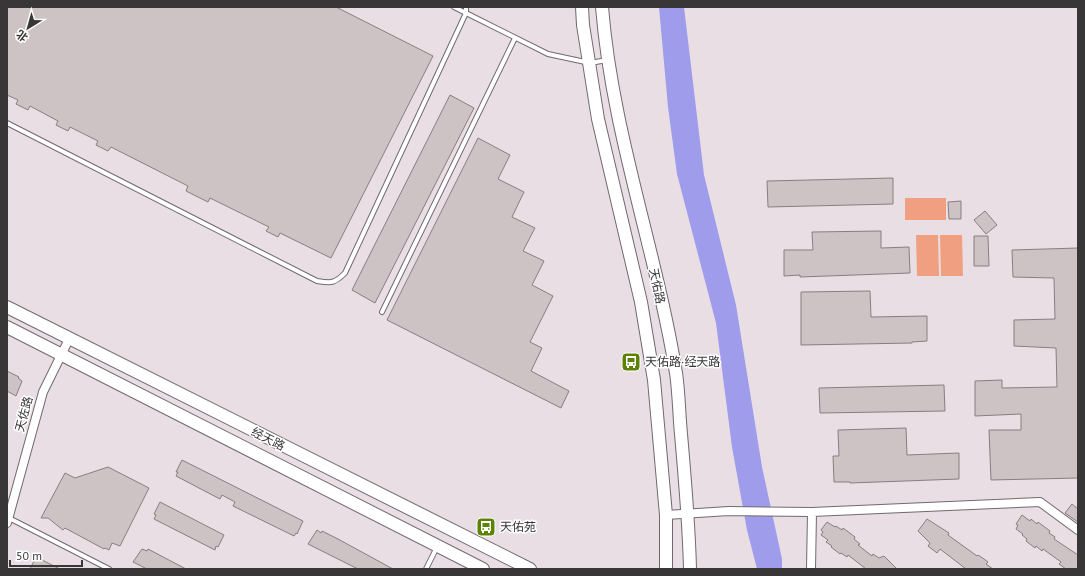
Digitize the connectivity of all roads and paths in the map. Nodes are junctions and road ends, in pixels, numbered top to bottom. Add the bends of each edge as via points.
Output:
1 (454, 7) edge
2 (466, 7) edge
3 (582, 7) edge
4 (602, 7) edge
5 (466, 13) junction
6 (515, 38) junction
7 (607, 60) junction
8 (590, 63) junction
9 (7, 123) edge
10 (7, 307) edge
11 (382, 312) dead end
12 (7, 327) edge
13 (69, 339) junction
14 (61, 355) junction
15 (812, 512) junction
16 (688, 513) junction
17 (666, 515) junction
18 (8, 519) edge
19 (1078, 530) edge
20 (437, 547) junction
21 (109, 569) edge
22 (426, 569) edge
23 (483, 569) edge
24 (530, 569) edge
25 (666, 569) edge
26 (690, 569) edge
27 (811, 569) edge

1 - 5 lane
2 - 5 lane
3 - 8 main road, 天佑路
4 - 7 main road, 天佑路
5 - 6 lane
5 - 9 lane via 345,273 337,281 330,283 317,281
6 - 8 lane via 548,54
6 - 11 lane
7 - 8 lane
7 - 16 main road, 天佑路 via 676,374
8 - 17 main road, 天佑路 via 598,119 641,302 654,380
10 - 13 main road, 经天路
12 - 14 main road, 经天路
13 - 14 street, 天佐路
13 - 24 main road, 经天路
14 - 18 street, 天佐路 via 43,392
14 - 20 main road, 经天路
15 - 16 street
15 - 19 street via 1040,502
15 - 27 street
16 - 17 street
16 - 26 main road, 天佑路
17 - 25 main road, 天佑路
18 - 21 lane
20 - 22 lane
20 - 23 main road, 经天路

